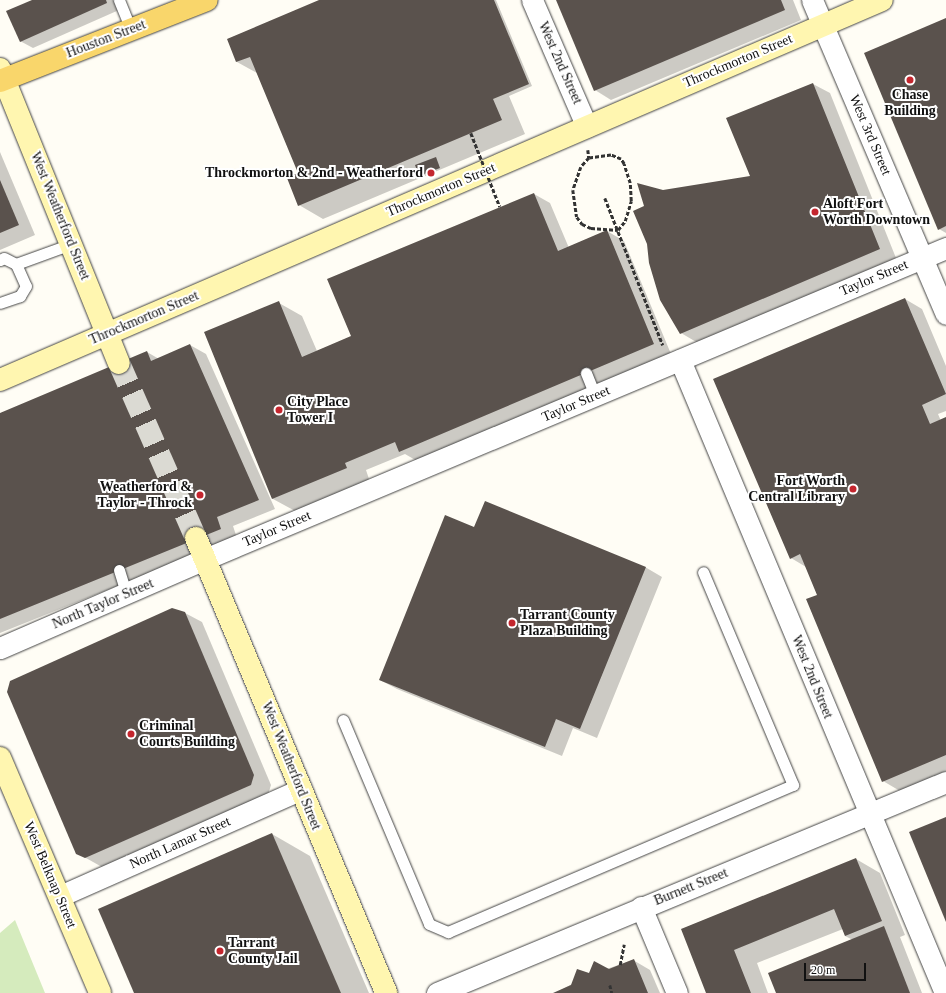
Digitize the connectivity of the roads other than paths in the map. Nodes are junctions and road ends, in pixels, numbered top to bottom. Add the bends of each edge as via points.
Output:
1 (119, 0) edge
2 (207, 0) edge
3 (532, 0) edge
4 (812, 0) edge
5 (882, 0) edge
6 (823, 25) junction
7 (131, 30) junction
8 (2, 76) edge
9 (587, 127) junction
10 (71, 244) junction
11 (946, 248) edge
12 (922, 258) junction
13 (0, 260) edge
14 (16, 264) junction
15 (0, 303) edge
16 (946, 314) edge
17 (107, 334) junction
18 (677, 361) junction
19 (119, 363) tunnel mouth
20 (586, 373) dead end
21 (0, 380) edge
22 (595, 395) junction
23 (196, 538) tunnel mouth
24 (205, 559) junction
25 (118, 570) dead end
26 (703, 572) dead end
27 (126, 593) junction
28 (0, 648) edge
29 (343, 720) dead end
30 (0, 758) edge
31 (946, 782) edge
32 (301, 789) junction
33 (869, 815) junction
34 (60, 896) junction
35 (641, 907) junction
36 (100, 993) edge
37 (386, 993) edge
38 (437, 993) edge
39 (678, 993) edge
40 (945, 993) edge

1 - 7 lane
2 - 7 main road, Houston Street
3 - 9 street, West 2nd Street
4 - 6 street, West 3rd Street
5 - 6 main road, Throckmorton Street
6 - 9 main road, Throckmorton Street
6 - 12 street, West 3rd Street
7 - 8 main road, Houston Street
8 - 10 main road, West Weatherford Street
9 - 17 main road, Throckmorton Street
10 - 14 lane
10 - 17 main road, West Weatherford Street
11 - 12 street, Taylor Street
12 - 16 street, West 3rd Street
12 - 18 street, Taylor Street
13 - 14 lane via 4,258
14 - 15 lane via 26,286 20,296
17 - 19 main road, West Weatherford Street
17 - 21 main road, Throckmorton Street
18 - 22 street, Taylor Street
18 - 33 street, West 2nd Street
20 - 22 lane
22 - 24 street, Taylor Street
23 - 24 main road, West Weatherford Street
24 - 27 street, North Taylor Street
24 - 32 main road, West Weatherford Street
25 - 27 lane
26 - 29 lane via 793,785 448,932 428,924
27 - 28 street, North Taylor Street
30 - 34 main road, West Belknap Street
31 - 33 street, Burnett Street
32 - 34 street, North Lamar Street
32 - 37 main road, West Weatherford Street
33 - 35 street, Burnett Street
33 - 40 street, West 2nd Street
34 - 36 main road, West Belknap Street
35 - 38 street, Burnett Street
35 - 39 street

